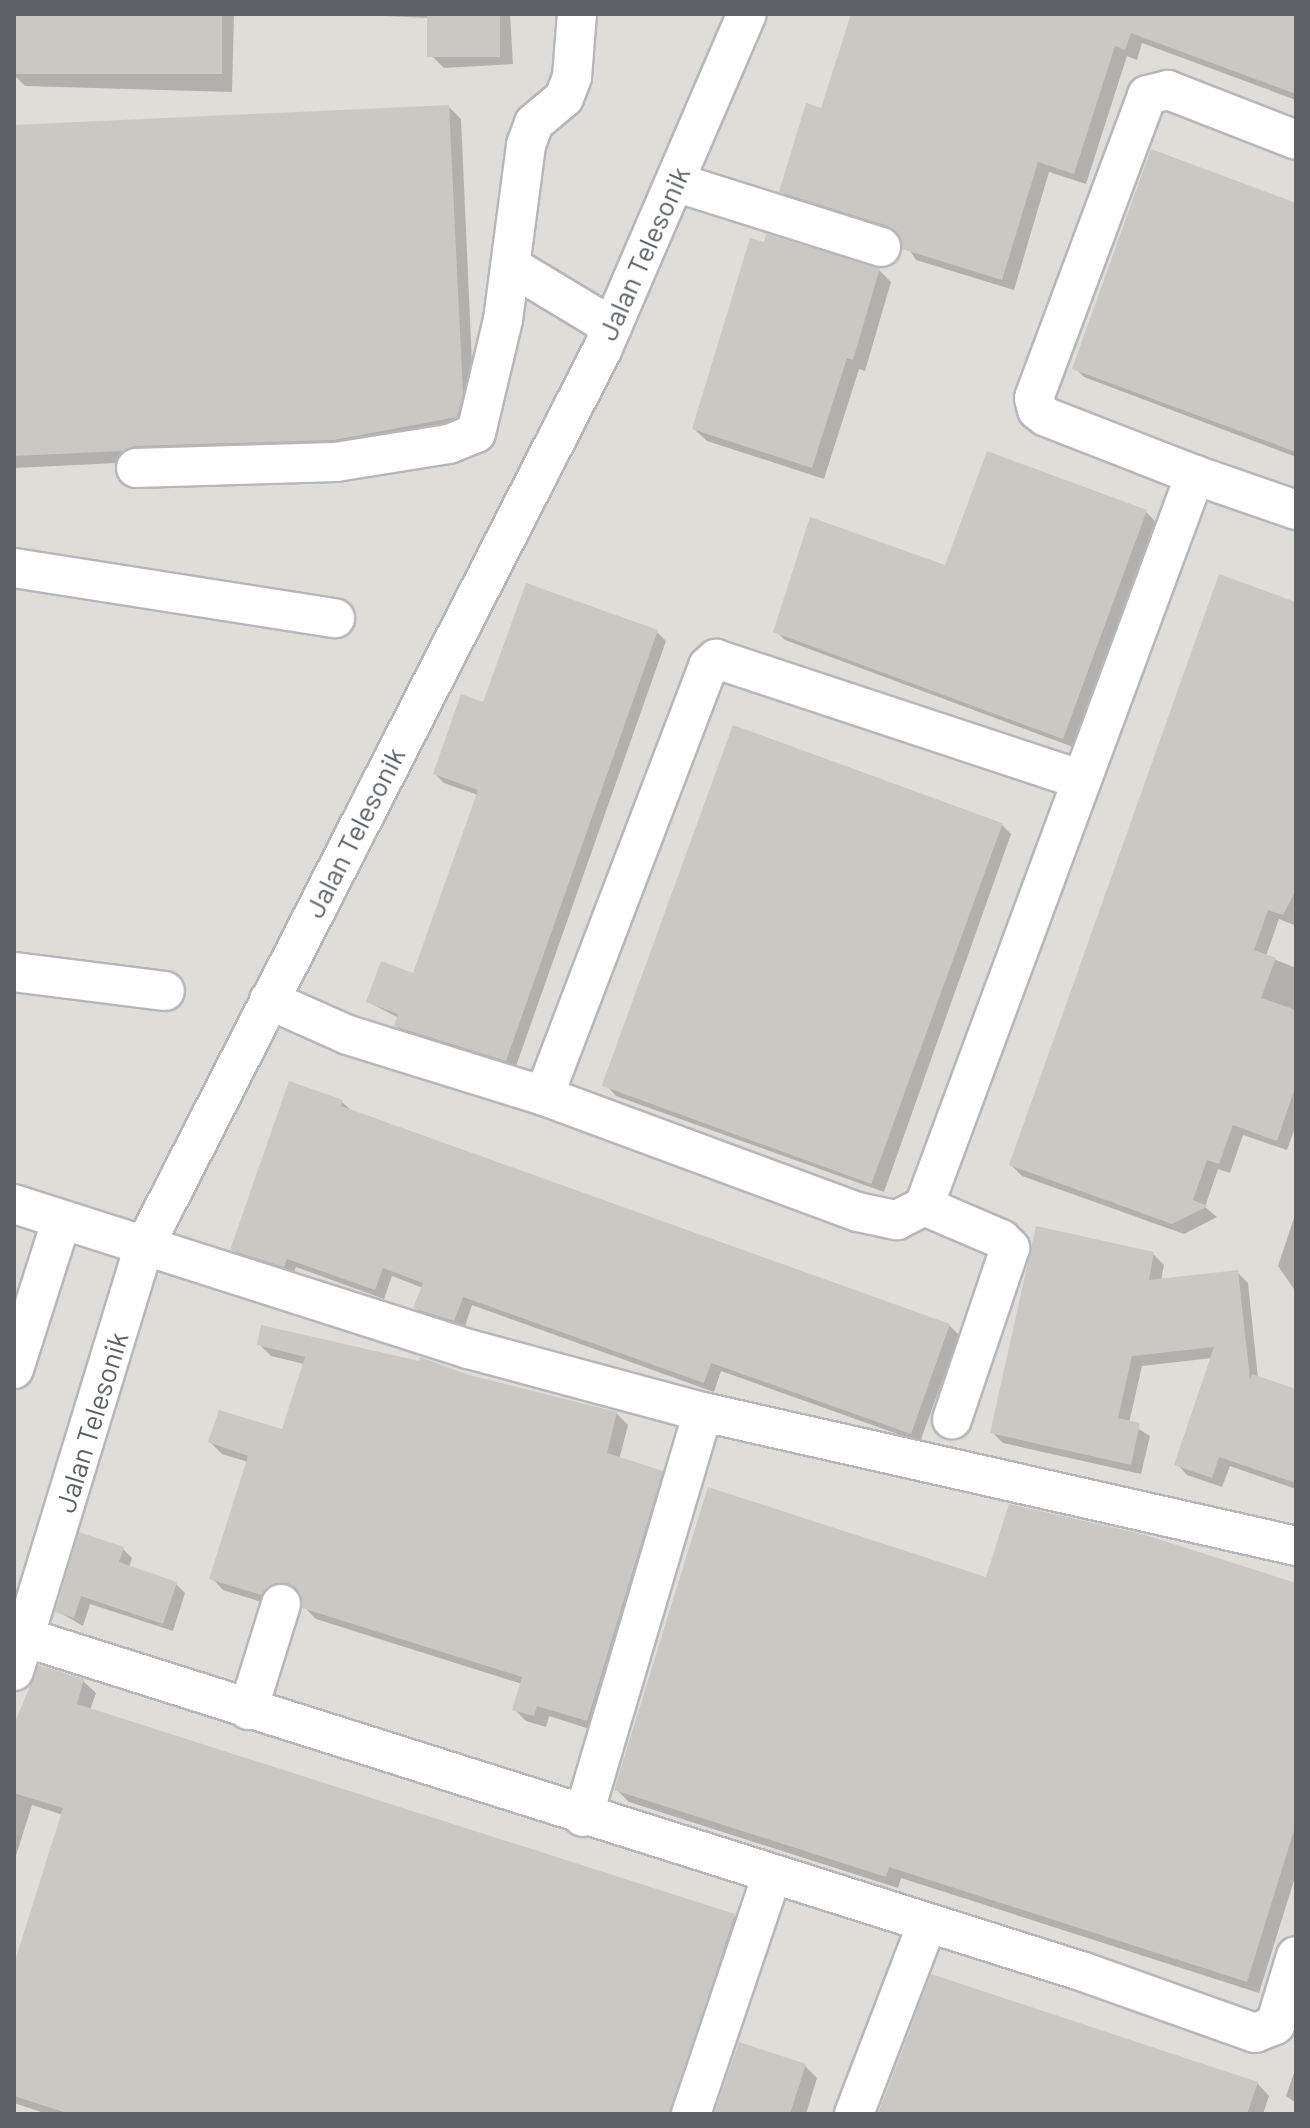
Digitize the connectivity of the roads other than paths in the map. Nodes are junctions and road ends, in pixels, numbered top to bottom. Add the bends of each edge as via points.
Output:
1 (577, 14) edge
2 (747, 14) edge
3 (1296, 140) edge
4 (675, 182) junction
5 (881, 247) dead end
6 (511, 266) junction
7 (612, 327) junction
8 (136, 468) dead end
9 (1195, 475) junction
10 (1296, 510) edge
11 (14, 568) edge
12 (335, 618) dead end
13 (1081, 780) junction
14 (14, 972) edge
15 (165, 991) dead end
16 (269, 1000) junction
17 (544, 1096) junction
18 (14, 1204) edge
19 (924, 1206) junction
20 (61, 1222) junction
21 (143, 1249) junction
22 (14, 1369) edge
23 (703, 1412) junction
24 (952, 1419) dead end
25 (1296, 1546) edge
26 (281, 1604) dead end
27 (19, 1654) edge
28 (248, 1710) junction
29 (583, 1817) junction
30 (772, 1875) junction
31 (927, 1924) junction
32 (1296, 1956) edge
33 (691, 2114) edge
34 (854, 2114) edge

1 - 6 street via 572,77 564,98 534,123 526,145
2 - 4 street, Jalan Telesonik
3 - 9 street via 1168,90 1147,95 1034,398 1046,417
4 - 5 street
4 - 7 street, Jalan Telesonik
6 - 7 street
6 - 8 street via 486,410 470,438 336,462
7 - 16 street, Jalan Telesonik
9 - 10 street
9 - 13 street
11 - 12 street
13 - 17 street via 716,659 708,666
13 - 19 street
14 - 15 street
16 - 17 street via 348,1035
16 - 21 street, Jalan Telesonik
17 - 19 street via 858,1212 897,1220
18 - 20 street
19 - 24 street via 1001,1239 1010,1248
20 - 21 street
20 - 22 street
21 - 23 street via 469,1349
21 - 27 street, Jalan Telesonik
23 - 25 street
23 - 29 street
26 - 28 street
27 - 28 street
28 - 29 street
29 - 30 street
30 - 31 street
30 - 33 street
31 - 32 street via 1255,2033 1275,2025
31 - 34 street

